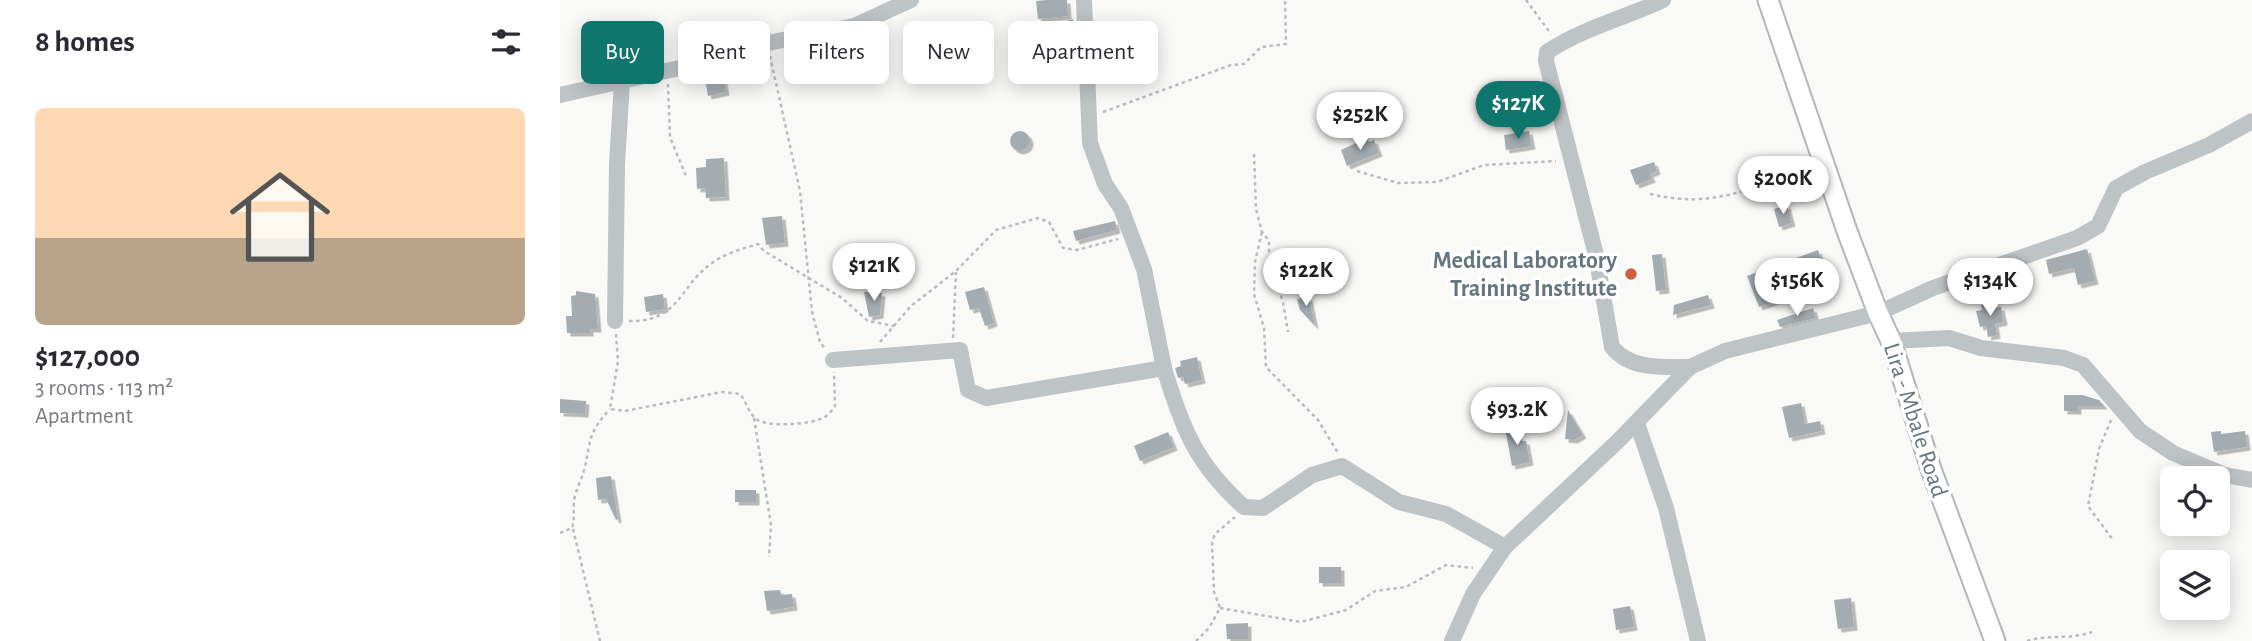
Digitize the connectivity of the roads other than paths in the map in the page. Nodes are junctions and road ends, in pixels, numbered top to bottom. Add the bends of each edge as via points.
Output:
1 (911, 0) edge
2 (1084, 0) edge
3 (1664, 0) edge
4 (1768, 0) edge
5 (664, 71) edge
6 (612, 84) edge
7 (622, 84) edge
8 (560, 95) edge
9 (2252, 121) edge
10 (1878, 313) junction
11 (615, 321) road end
12 (1891, 341) junction
13 (832, 360) road end
14 (1690, 367) junction
15 (1164, 368) junction
16 (1637, 423) junction
17 (2252, 480) edge
18 (1505, 547) junction
19 (1459, 636) edge
20 (1698, 641) edge
21 (1995, 641) edge

1 - 5 street via 853,26
2 - 15 street via 1087,118 1097,166 1132,236 1152,300
3 - 14 street via 1566,40 1548,52 1546,61 1601,276 1612,347 1629,361
4 - 10 main road, Lira - Mbale Road
6 - 8 street
7 - 11 street
9 - 10 street via 2116,188 2098,226 2089,232
10 - 12 main road, Lira - Mbale Road
10 - 14 street via 1725,351
12 - 17 street via 1949,338 2083,365 2140,431 2173,453 2225,475
12 - 21 main road, Lira - Mbale Road via 1931,469
13 - 15 street via 960,350 968,390 986,398
14 - 16 street
15 - 18 street via 1182,426 1197,455 1244,508 1264,508 1312,475 1342,466 1399,502 1446,514
16 - 18 street
16 - 20 street via 1666,508
18 - 19 street via 1473,594

